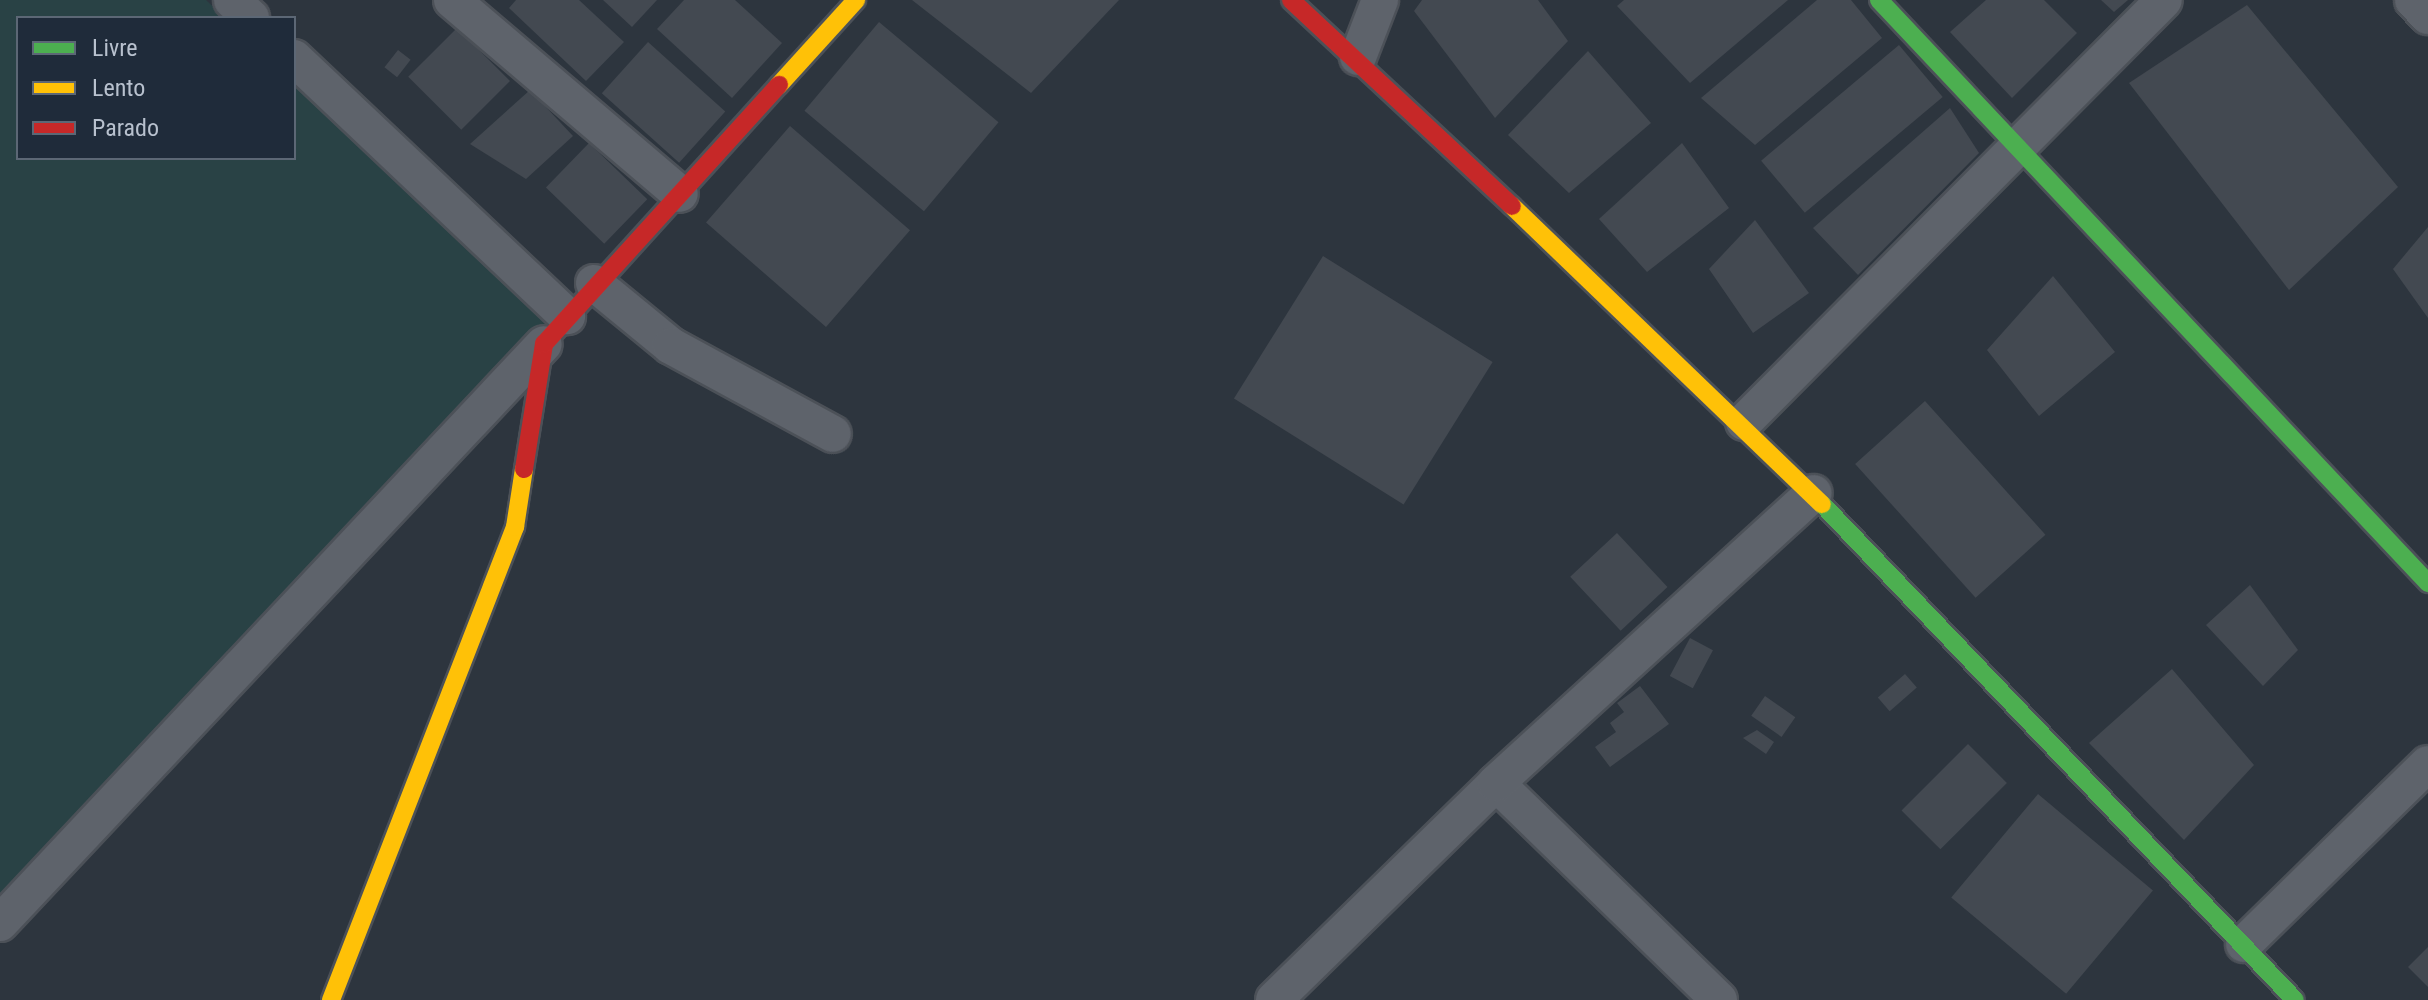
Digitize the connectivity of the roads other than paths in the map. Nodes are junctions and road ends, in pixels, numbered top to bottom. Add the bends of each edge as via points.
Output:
1 (232, 0) edge
2 (452, 0) edge
3 (856, 0) edge
4 (1291, 0) edge
5 (1380, 0) edge
6 (1879, 0) edge
7 (2164, 0) edge
8 (2413, 0) edge
9 (249, 16) edge
10 (2428, 16) edge
11 (1358, 57) junction
12 (296, 60) edge
13 (2020, 145) junction
14 (680, 194) junction
15 (594, 283) junction
16 (567, 316) junction
17 (544, 344) junction
18 (1744, 422) junction
19 (833, 434) dead end
20 (1814, 493) junction
21 (2428, 583) edge
22 (2428, 764) edge
23 (1496, 783) junction
24 (0, 923) edge
25 (2244, 944) junction
26 (331, 1000) edge
27 (1274, 1000) edge
28 (1719, 1000) edge
29 (2295, 1000) edge

1 - 9 street
2 - 14 street
3 - 14 street
4 - 11 street
5 - 11 street
6 - 13 street
7 - 13 street
8 - 10 street
11 - 18 street
12 - 16 street
13 - 18 street
13 - 21 street
14 - 15 street
15 - 16 street
15 - 19 street via 671,346
16 - 17 street
17 - 24 street
17 - 26 street via 515,527
18 - 20 street
20 - 23 street
20 - 25 street
22 - 25 street
23 - 27 street
23 - 28 street
25 - 29 street

